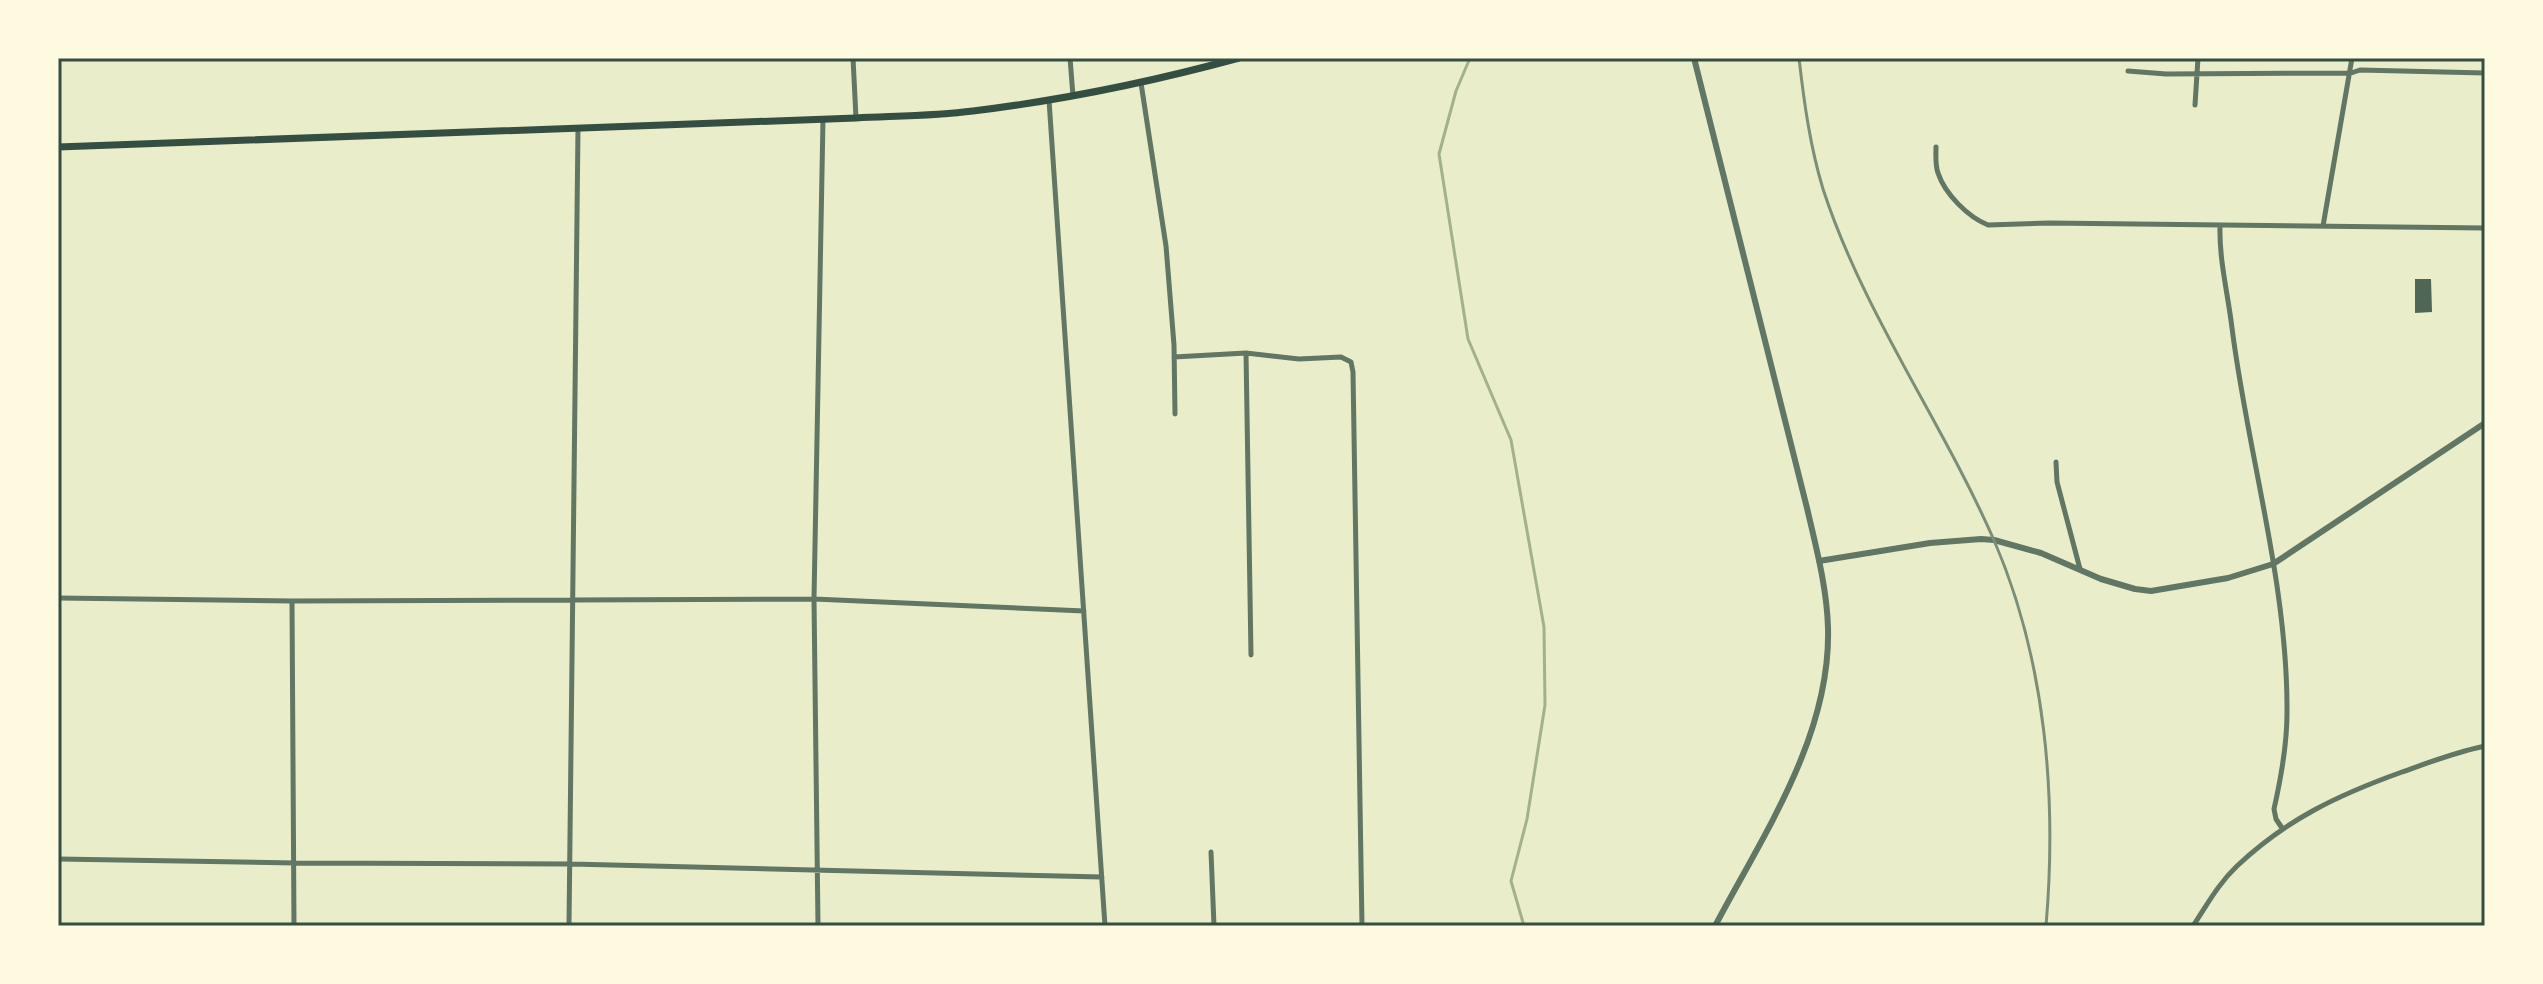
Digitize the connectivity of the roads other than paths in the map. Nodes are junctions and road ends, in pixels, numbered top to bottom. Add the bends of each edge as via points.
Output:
1 (853, 58) edge
2 (1070, 58) edge
3 (1237, 58) edge
4 (1694, 58) edge
5 (2198, 58) edge
6 (2352, 58) edge
7 (2128, 71) dead end
8 (2196, 72) junction
9 (2351, 73) junction
10 (2485, 73) edge
11 (1141, 83) junction
12 (1073, 96) junction
13 (1049, 100) junction
14 (2195, 105) dead end
15 (856, 118) junction
16 (823, 119) junction
17 (578, 128) junction
18 (58, 147) edge
19 (1936, 147) dead end
20 (2220, 226) junction
21 (2323, 226) junction
22 (2485, 228) edge
23 (1246, 353) junction
24 (1174, 357) junction
25 (1175, 414) dead end
26 (2485, 423) edge
27 (2056, 462) dead end
28 (1819, 561) junction
29 (2273, 564) junction
30 (2080, 569) junction
31 (58, 598) edge
32 (814, 599) junction
33 (573, 600) junction
34 (292, 601) junction
35 (1084, 611) junction
36 (1251, 655) dead end
37 (2485, 746) edge
38 (2282, 828) junction
39 (1211, 852) dead end
40 (58, 859) edge
41 (295, 863) junction
42 (571, 864) junction
43 (819, 868) junction
44 (1102, 877) junction
45 (294, 926) edge
46 (569, 926) edge
47 (818, 926) edge
48 (1105, 926) edge
49 (1214, 926) edge
50 (1362, 926) edge
51 (1715, 926) edge
52 (2193, 926) edge

1 - 15 street
2 - 12 street
3 - 11 main road
4 - 28 street
5 - 8 street
6 - 9 street
7 - 8 street
8 - 9 street
8 - 14 street
9 - 10 street
9 - 21 street
11 - 12 main road
11 - 24 street via 1166,246
12 - 13 main road
13 - 15 main road
13 - 35 street
15 - 16 main road
16 - 17 main road
16 - 32 street
17 - 18 main road
17 - 33 street
19 - 20 street via 1942,182 1965,210 1988,225
20 - 21 street
20 - 29 street via 2241,393
21 - 22 street
23 - 24 street
23 - 36 street
23 - 50 street via 1341,357 1351,362
24 - 25 street
26 - 29 street
27 - 30 street
28 - 30 street via 1981,539
28 - 51 street via 1829,627 1815,720 1787,788
29 - 30 street via 2151,591 2120,586
29 - 38 street via 2287,713 2274,809
31 - 34 street
32 - 33 street
32 - 35 street
32 - 43 street
33 - 34 street
33 - 42 street
34 - 41 street
35 - 44 street
37 - 38 street via 2336,797
38 - 52 street via 2229,875
39 - 49 street
40 - 41 street
41 - 42 street
41 - 45 street
42 - 43 street
42 - 46 street
43 - 44 street
43 - 47 street
44 - 48 street

